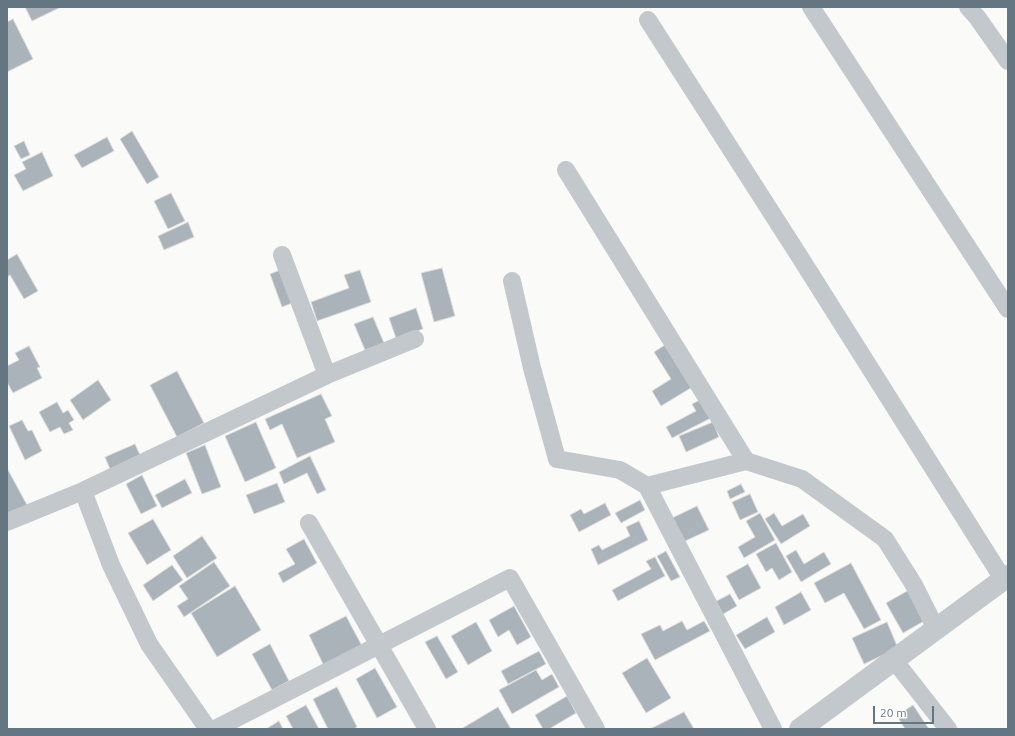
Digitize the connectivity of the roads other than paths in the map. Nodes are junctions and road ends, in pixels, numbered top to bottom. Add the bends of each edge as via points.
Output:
1 (811, 7) edge
2 (968, 7) edge
3 (648, 20) dead end
4 (1008, 60) edge
5 (566, 170) dead end
6 (282, 255) dead end
7 (512, 280) dead end
8 (1008, 310) edge
9 (415, 339) dead end
10 (327, 375) junction
11 (746, 461) junction
12 (647, 486) junction
13 (83, 491) junction
14 (7, 522) edge
15 (309, 523) dead end
16 (1006, 577) edge
17 (936, 629) junction
18 (379, 645) junction
19 (894, 660) junction
20 (208, 729) edge
21 (215, 729) edge
22 (428, 729) edge
23 (596, 729) edge
24 (773, 729) edge
25 (800, 729) edge
26 (948, 729) edge

1 - 8 street
2 - 4 street
3 - 16 street
5 - 11 street
6 - 10 street
7 - 12 street via 532,368 557,459 620,470
9 - 10 street
10 - 13 street
11 - 12 street
11 - 17 street via 802,479 885,539 914,585
12 - 24 street
13 - 14 street
13 - 20 street via 111,565 149,644
15 - 18 street
16 - 17 street
17 - 19 street
18 - 21 street
18 - 22 street
18 - 23 street via 510,578
19 - 25 street
19 - 26 street

